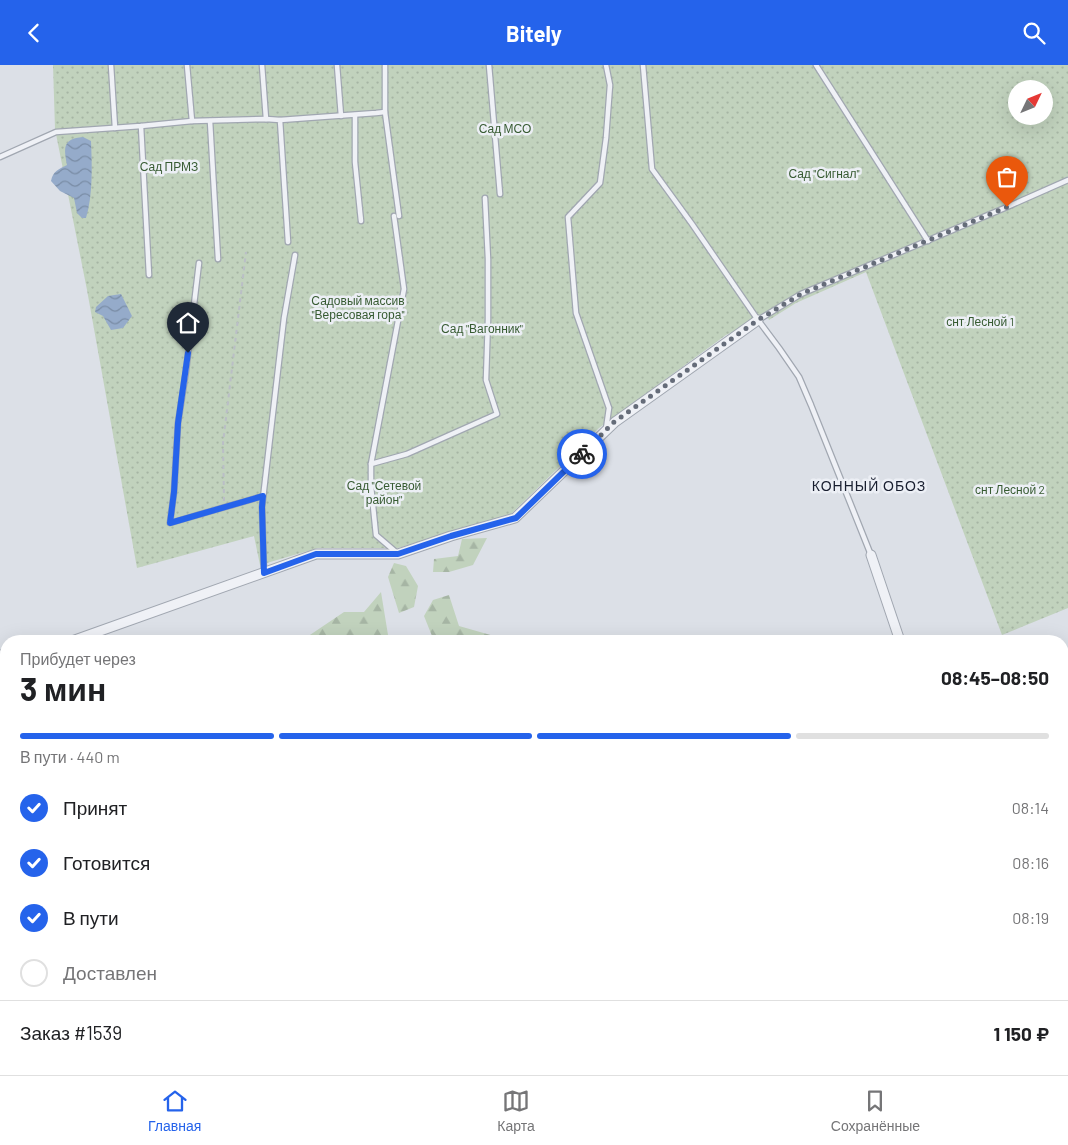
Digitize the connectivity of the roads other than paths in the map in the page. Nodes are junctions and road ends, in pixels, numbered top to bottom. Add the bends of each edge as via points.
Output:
1 (112, 65) edge
2 (187, 65) edge
3 (262, 65) edge
4 (337, 65) edge
5 (385, 65) edge
6 (489, 65) edge
7 (606, 65) edge
8 (643, 65) edge
9 (816, 65) edge
10 (385, 112) junction
11 (355, 115) junction
12 (341, 116) junction
13 (266, 119) junction
14 (280, 120) junction
15 (192, 121) junction
16 (210, 121) junction
17 (140, 126) junction
18 (115, 128) junction
19 (0, 157) edge
20 (1068, 180) edge
21 (500, 194) dead end
22 (485, 198) dead end
23 (361, 221) dead end
24 (928, 241) junction
25 (288, 242) dead end
26 (295, 255) dead end
27 (218, 259) dead end
28 (199, 263) dead end
29 (149, 275) dead end
30 (758, 320) junction
31 (606, 431) junction
32 (371, 464) junction
33 (263, 496) junction
34 (398, 554) junction
35 (871, 555) joint
36 (264, 573) junction
37 (89, 635) edge
38 (898, 635) edge

1 - 18 lane
2 - 15 lane
3 - 13 lane
4 - 12 lane
5 - 10 lane
6 - 21 lane
7 - 31 lane via 610,85 600,183 568,217 576,313 609,408
8 - 30 lane via 652,169
9 - 24 lane
10 - 11 lane
10 - 32 lane via 404,289
11 - 12 lane
11 - 23 lane via 355,162
12 - 14 lane
13 - 14 lane
13 - 16 lane
14 - 25 lane
15 - 16 lane
15 - 17 lane
16 - 27 lane
17 - 18 lane
17 - 29 lane
18 - 19 lane via 56,132
20 - 24 lane
22 - 32 lane via 488,259 486,381 497,413 407,454
24 - 30 lane via 801,294
26 - 33 lane via 284,318
28 - 33 lane via 178,423 170,523
30 - 31 street via 614,422
30 - 35 lane via 799,377
31 - 34 street via 516,518
32 - 34 lane via 376,535
33 - 36 lane
34 - 36 street via 316,554
35 - 38 street
36 - 37 street

